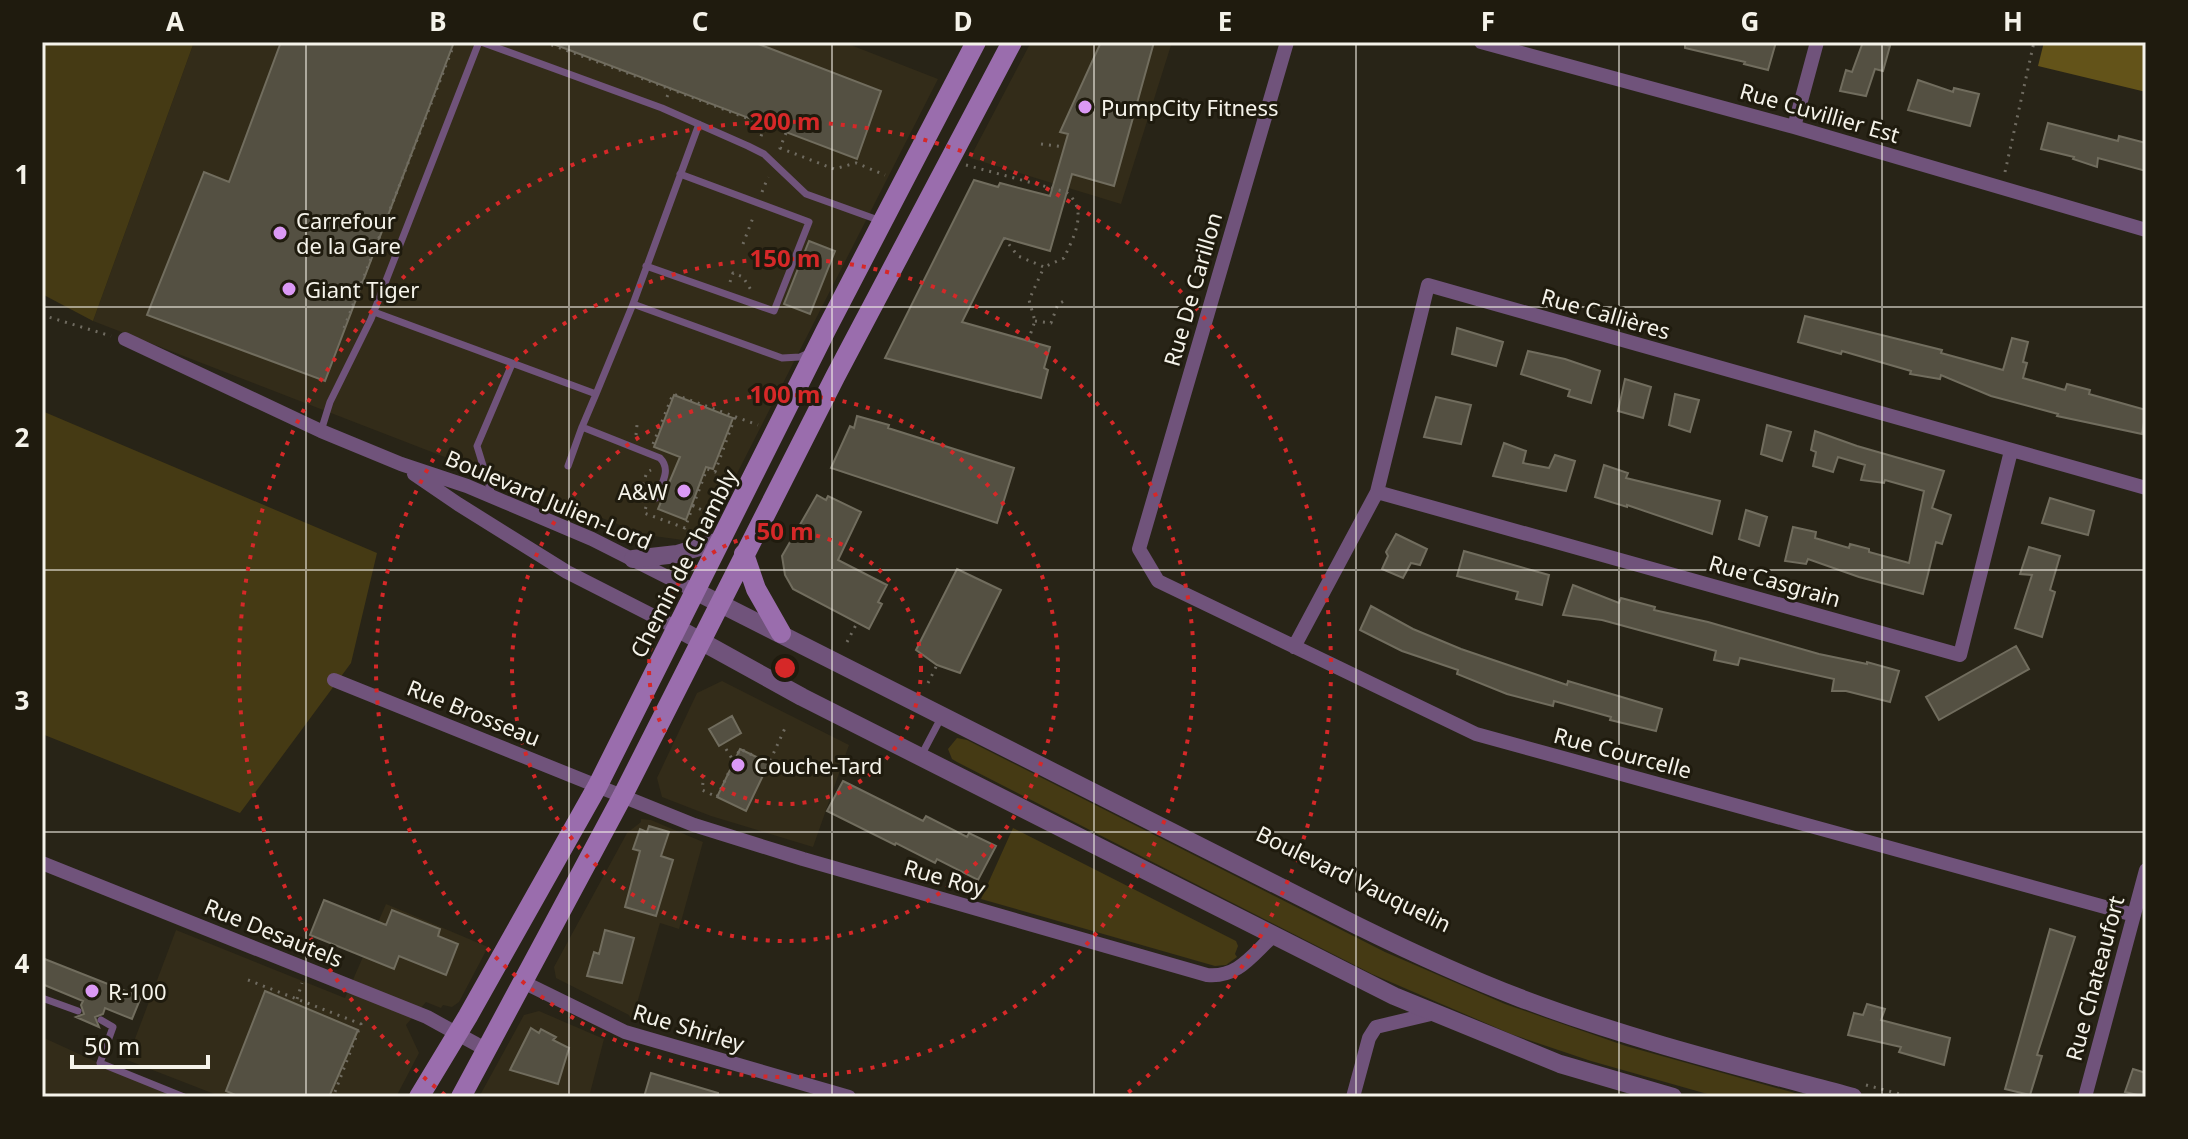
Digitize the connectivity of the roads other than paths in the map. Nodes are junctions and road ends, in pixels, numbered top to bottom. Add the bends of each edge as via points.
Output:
1 (480, 42) edge
2 (976, 42) edge
3 (1012, 42) edge
4 (1287, 42) edge
5 (1481, 42) edge
6 (1817, 42) edge
7 (699, 124) junction
8 (1794, 127) junction
9 (680, 174) junction
10 (883, 221) junction
11 (2146, 230) edge
12 (646, 266) junction
13 (633, 304) junction
14 (374, 312) junction
15 (125, 339) dead end
16 (817, 350) junction
17 (512, 364) junction
18 (596, 394) junction
19 (582, 427) junction
20 (321, 431) junction
21 (2011, 451) junction
22 (401, 464) junction
23 (568, 466) dead end
24 (2146, 488) edge
25 (1377, 492) junction
26 (493, 497) junction
27 (656, 498) dead end
28 (719, 541) junction
29 (1139, 549) joint
30 (744, 554) junction
31 (633, 559) junction
32 (695, 591) junction
33 (720, 603) junction
34 (677, 628) junction
35 (781, 633) junction
36 (700, 641) junction
37 (1294, 647) junction
38 (334, 680) dead end
39 (943, 715) junction
40 (921, 756) junction
41 (597, 787) junction
42 (622, 797) junction
43 (42, 863) edge
44 (2146, 870) edge
45 (2134, 915) junction
46 (1273, 936) junction
47 (523, 982) junction
48 (42, 998) edge
49 (78, 1011) dead end
50 (1435, 1013) junction
51 (101, 1020) dead end
52 (457, 1034) junction
53 (487, 1050) junction
54 (1853, 1089) edge
55 (184, 1097) edge
56 (419, 1097) edge
57 (461, 1097) edge
58 (849, 1097) edge
59 (1353, 1097) edge
60 (1673, 1097) edge
61 (2085, 1097) edge

1 - 7 lane
1 - 14 lane
2 - 10 main road, Chemin de Chambly
3 - 30 main road
4 - 29 street, Rue De Carillon
5 - 8 street, Rue Cuvillier Est
6 - 8 street
7 - 9 lane
7 - 10 lane via 764,154 813,198
8 - 11 street, Rue Cuvillier Est
9 - 12 lane
9 - 12 lane via 809,222 774,311
10 - 16 main road, Chemin de Chambly
12 - 13 lane
13 - 16 lane via 782,358
13 - 18 lane
14 - 17 lane
14 - 20 lane
15 - 20 street, Boulevard Julien-Lord
16 - 28 main road, Chemin de Chambly
17 - 18 lane
17 - 26 lane via 477,446
18 - 19 lane
19 - 23 lane
19 - 27 lane via 660,458 667,470
20 - 22 street, Boulevard Julien-Lord
21 - 24 street, Rue Callières
21 - 25 street, Rue Casgrain via 1960,655
21 - 25 street, Rue Callières via 1428,285
22 - 26 street, Boulevard Julien-Lord
22 - 34 street, Boulevard Julien-Lord via 567,572
25 - 37 street, Rue Callières
26 - 31 street, Boulevard Julien-Lord
28 - 31 street via 677,554
28 - 32 main road, Chemin de Chambly
29 - 37 street, Rue Courcelle via 1158,581
30 - 33 main road
30 - 35 main road
31 - 32 street, Boulevard Julien-Lord
32 - 33 street, Boulevard Julien-Lord
32 - 34 main road, Chemin de Chambly
33 - 35 street, Boulevard Vauquelin
33 - 36 main road
34 - 36 street, Boulevard Julien-Lord
34 - 41 main road, Chemin de Chambly
35 - 39 street, Boulevard Vauquelin
36 - 40 street
36 - 42 main road
37 - 45 street, Rue Courcelle via 1476,734
38 - 41 street, Rue Brosseau
39 - 40 lane
39 - 54 street, Boulevard Vauquelin via 1476,981 1616,1030
40 - 46 street
41 - 42 street, Rue Roy
41 - 52 main road, Chemin de Chambly
42 - 46 street, Rue Roy via 803,859 1207,975 1229,975
42 - 47 main road
43 - 52 street, Rue Desautels via 427,1017
44 - 45 street, Rue Chateaufort
45 - 61 street, Rue Chateaufort
46 - 50 street
47 - 53 main road
47 - 58 street, Rue Shirley via 625,1032
48 - 49 lane
50 - 59 street via 1376,1027
50 - 60 street via 1560,1064
51 - 55 lane via 113,1027 100,1063
52 - 53 street, Rue Desautels
52 - 56 main road, Chemin de Chambly
53 - 57 main road

